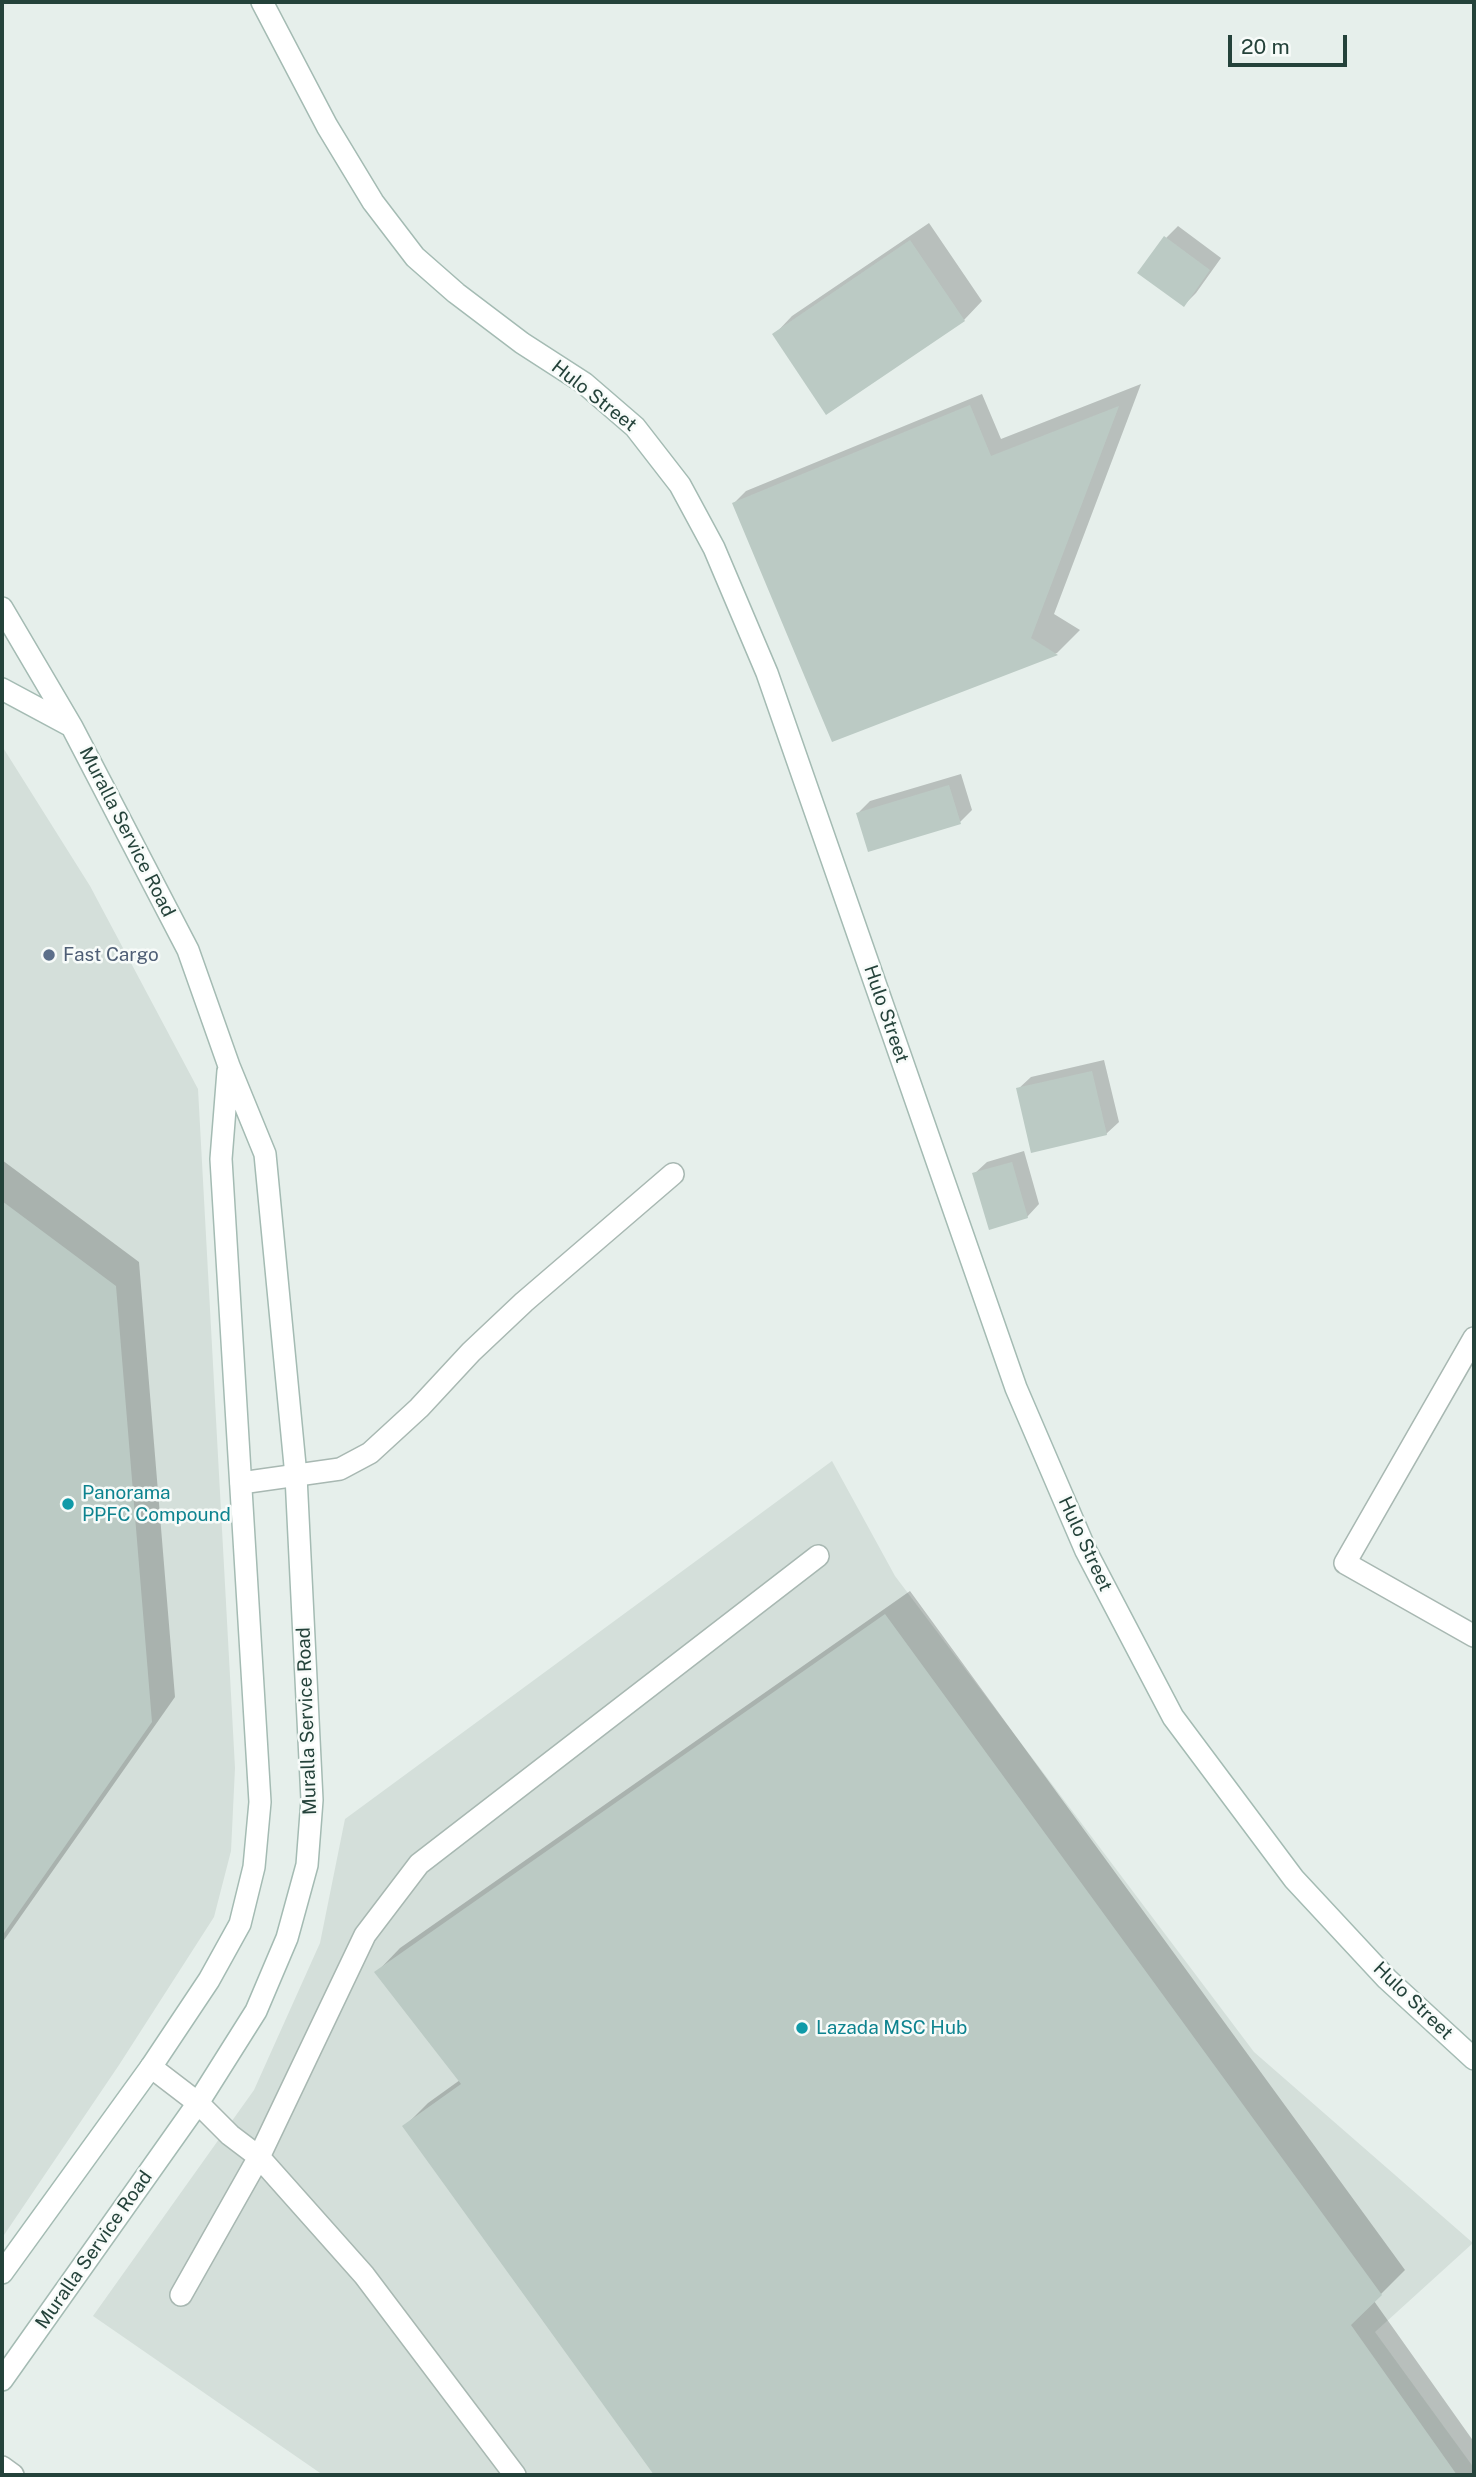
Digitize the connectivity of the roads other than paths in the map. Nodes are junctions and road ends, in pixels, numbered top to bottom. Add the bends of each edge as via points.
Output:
1 (261, 2) edge
2 (2, 608) edge
3 (2, 689) edge
4 (72, 727) junction
5 (229, 1066) junction
6 (673, 1174) dead end
7 (1474, 1338) edge
8 (296, 1476) junction
9 (241, 1483) junction
10 (818, 1556) dead end
11 (1474, 1636) edge
12 (1474, 2059) edge
13 (151, 2067) junction
14 (198, 2103) junction
15 (259, 2157) junction
16 (2, 2273) edge
17 (181, 2295) dead end
18 (2, 2381) edge
19 (2, 2467) edge
20 (13, 2475) edge
21 (515, 2475) edge

1 - 12 street, Hulo Street via 327,126 373,202 415,257 522,343 584,383 635,427 680,485 714,548 767,673 1016,1388 1086,1551 1173,1717 1294,1879 1387,1979
2 - 4 street, Muralla Service Road
3 - 4 street
4 - 5 street, Muralla Service Road via 188,950
5 - 8 street, Muralla Service Road via 265,1154
5 - 9 street, Muralla Service Road via 221,1159
6 - 8 street via 524,1302 370,1453 340,1469
7 - 11 street via 1346,1563
8 - 9 street
8 - 14 street, Muralla Service Road via 312,1800 307,1865 287,1938 256,2011
9 - 13 street, Muralla Service Road via 260,1802 254,1867 240,1924
10 - 15 street via 419,1864 365,1935
13 - 14 street
13 - 16 street, Muralla Service Road
14 - 15 street
14 - 18 street, Muralla Service Road
15 - 17 street
15 - 21 street via 364,2275
19 - 20 street

